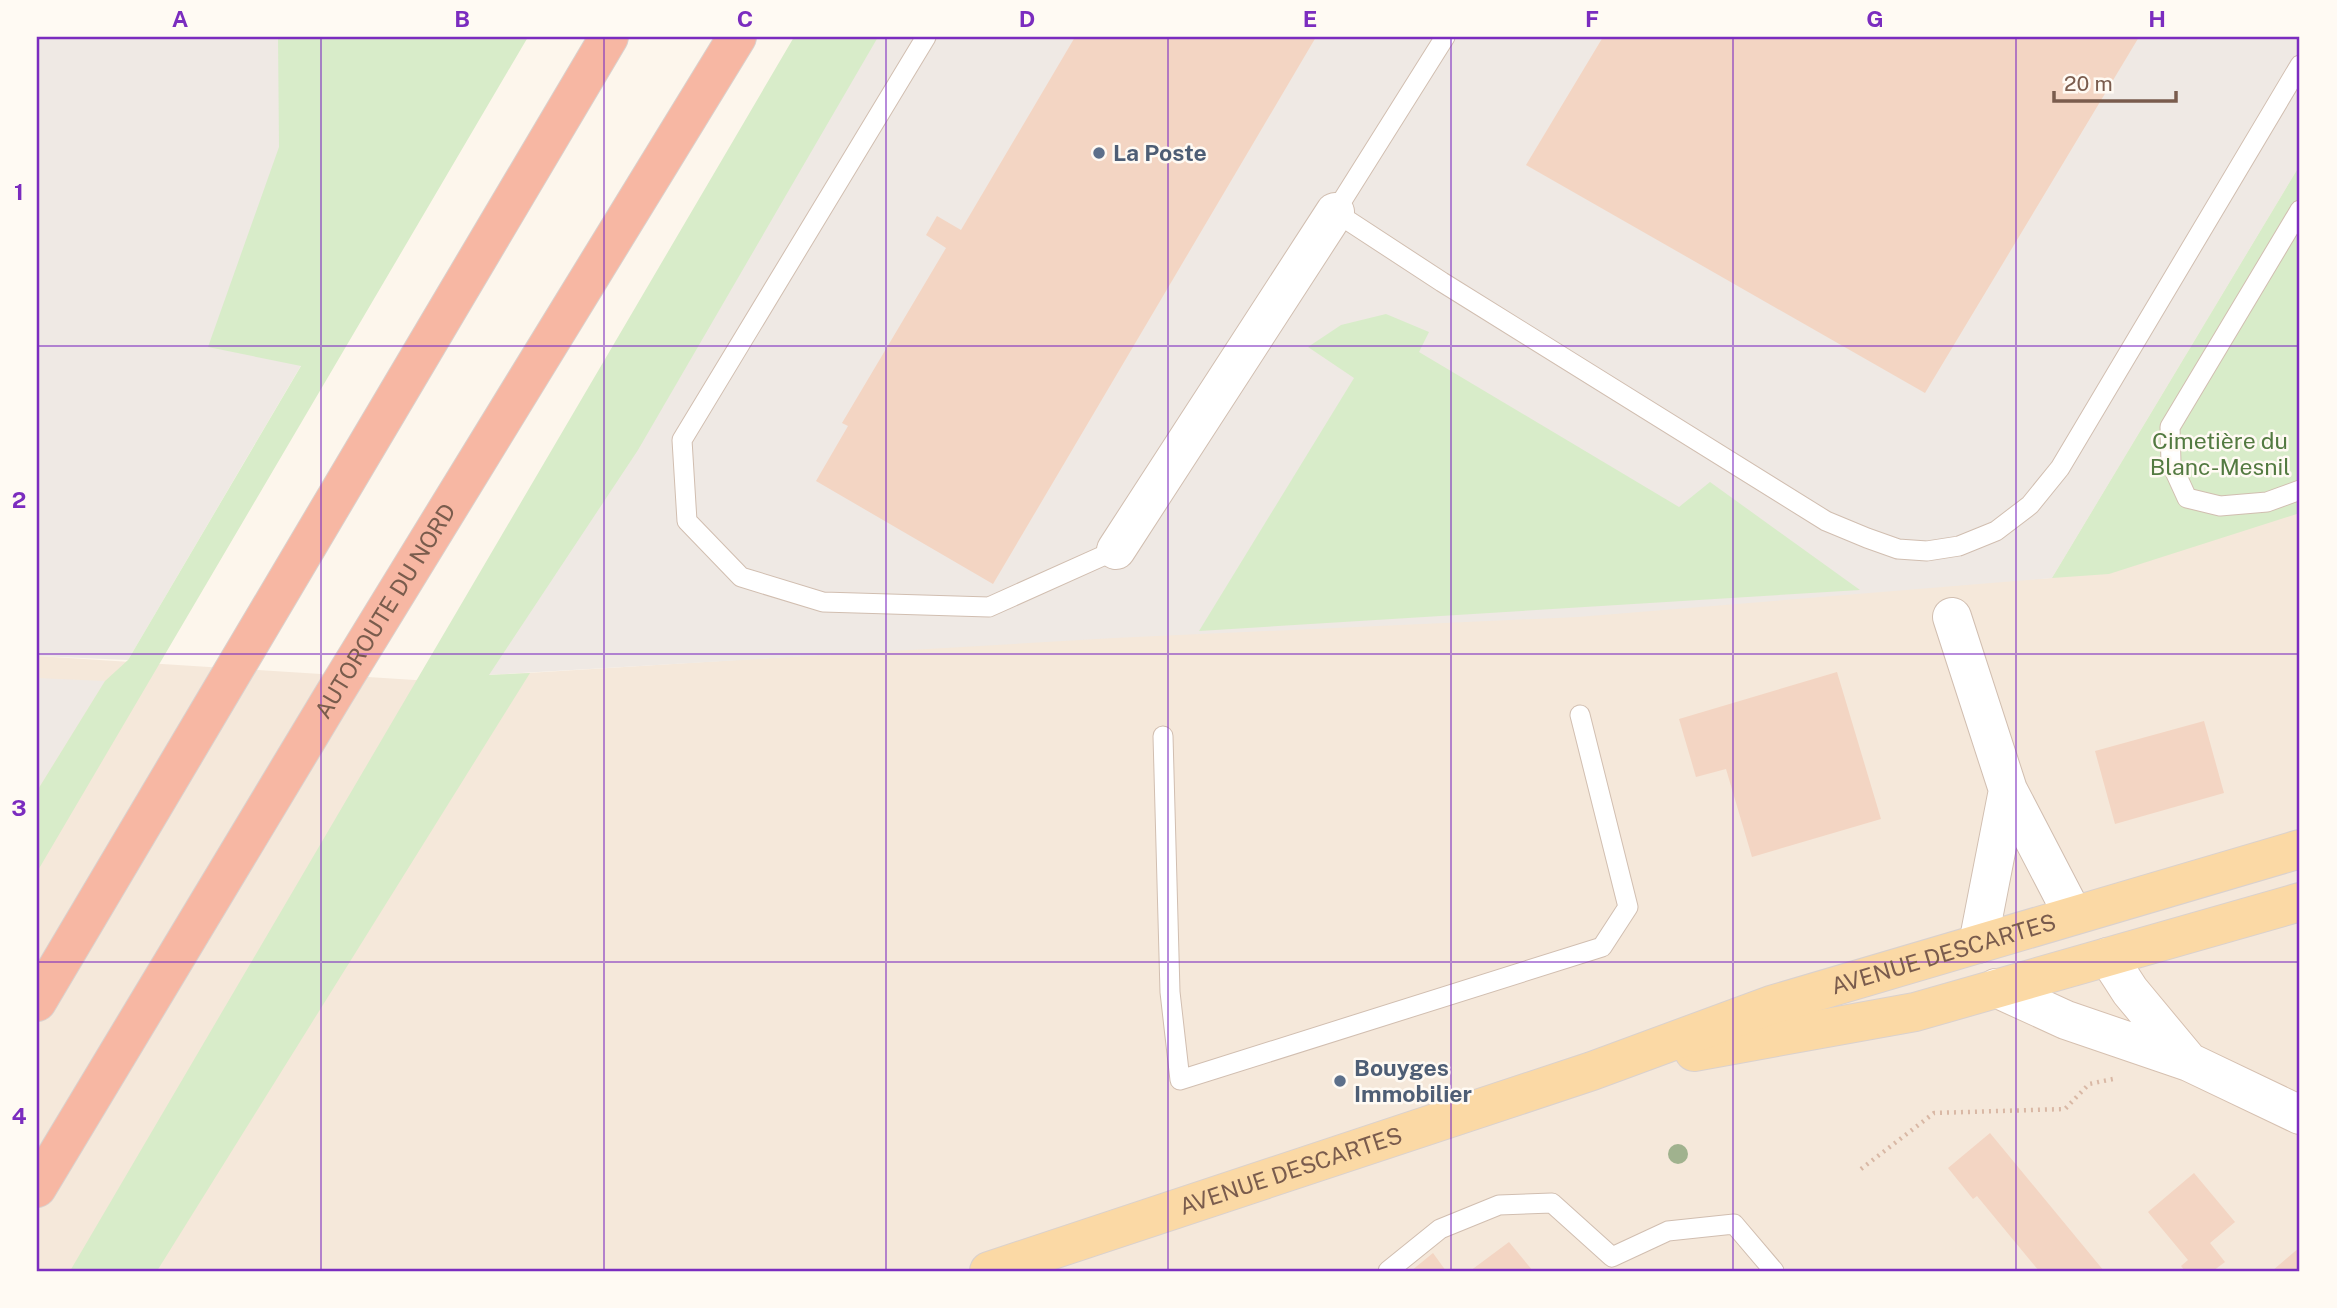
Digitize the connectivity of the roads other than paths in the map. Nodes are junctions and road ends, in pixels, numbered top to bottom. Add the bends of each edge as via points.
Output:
1 (609, 37) edge
2 (737, 37) edge
3 (926, 37) edge
4 (1444, 37) edge
5 (2300, 65) edge
6 (2300, 210) edge
7 (1335, 212) junction
8 (2300, 491) edge
9 (1116, 550) joint
10 (1952, 617) dead end
11 (1580, 715) dead end
12 (1163, 736) dead end
13 (2008, 790) junction
14 (2300, 849) edge
15 (2300, 902) edge
16 (2073, 915) junction
17 (1978, 944) junction
18 (2109, 957) junction
19 (1996, 988) junction
20 (37, 1002) edge
21 (2189, 1062) junction
22 (1592, 1071) junction
23 (2300, 1115) edge
24 (37, 1188) edge
25 (989, 1271) edge
26 (1388, 1271) edge
27 (1774, 1271) edge

1 - 20 highway
2 - 24 highway, AUTOROUTE DU NORD
3 - 9 lane via 682,440 687,521 741,577 824,602 989,607
4 - 7 lane
5 - 7 lane via 2060,468 2030,505 1996,531 1959,546 1927,551 1898,549 1826,521
6 - 8 lane via 2170,426 2171,463 2188,498 2220,506 2267,502
7 - 9 street
10 - 13 street
11 - 12 lane via 1628,906 1602,947 1180,1080 1170,992
13 - 16 street
13 - 17 street
14 - 16 main road, AVENUE DESCARTES
15 - 18 main road, AVENUE DESCARTES
16 - 17 main road, AVENUE DESCARTES
16 - 18 main road
17 - 19 main road
17 - 22 main road, AVENUE DESCARTES via 1771,1005
18 - 19 main road, AVENUE DESCARTES
18 - 21 street via 2130,991
19 - 21 street via 2066,1020
19 - 22 main road, AVENUE DESCARTES via 1915,1012
21 - 23 street
22 - 25 main road, AVENUE DESCARTES
26 - 27 lane via 1440,1229 1487,1209 1552,1203 1612,1257 1668,1231 1734,1224

